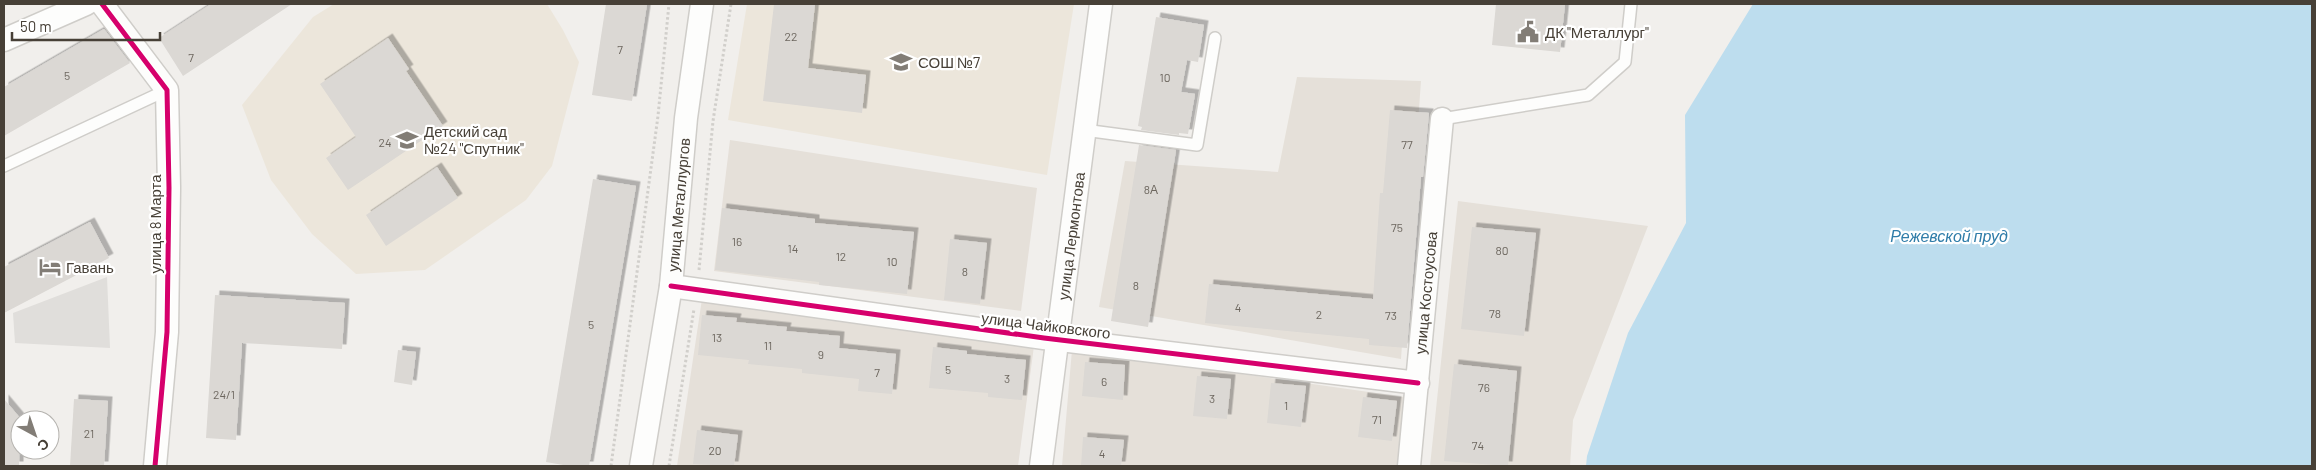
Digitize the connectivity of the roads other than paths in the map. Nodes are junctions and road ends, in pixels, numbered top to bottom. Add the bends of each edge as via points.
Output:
1 (86, 4) edge
2 (102, 4) edge
3 (702, 4) edge
4 (1101, 4) edge
5 (1631, 4) edge
6 (1215, 38) dead end
7 (4, 40) edge
8 (167, 90) junction
9 (1442, 119) joint
10 (1084, 130) junction
11 (4, 166) edge
12 (671, 286) junction
13 (1056, 340) junction
14 (1418, 383) junction
15 (155, 466) edge
16 (642, 466) edge
17 (1040, 466) edge
18 (1409, 466) edge

1 - 7 street
2 - 8 street
3 - 12 street, улица Металлургов via 686,118
4 - 10 street, улица Лермонтова
5 - 9 lane via 1625,62 1588,96
6 - 10 lane via 1197,145
8 - 11 lane
8 - 15 street, улица 8 Марта via 167,332
9 - 14 street, улица Костоусова
10 - 13 street, улица Лермонтова
12 - 13 street, улица Чайковского
12 - 16 street, улица Металлургов
13 - 14 street, улица Чайковского
13 - 17 street, улица Лермонтова
14 - 18 street, улица Костоусова

